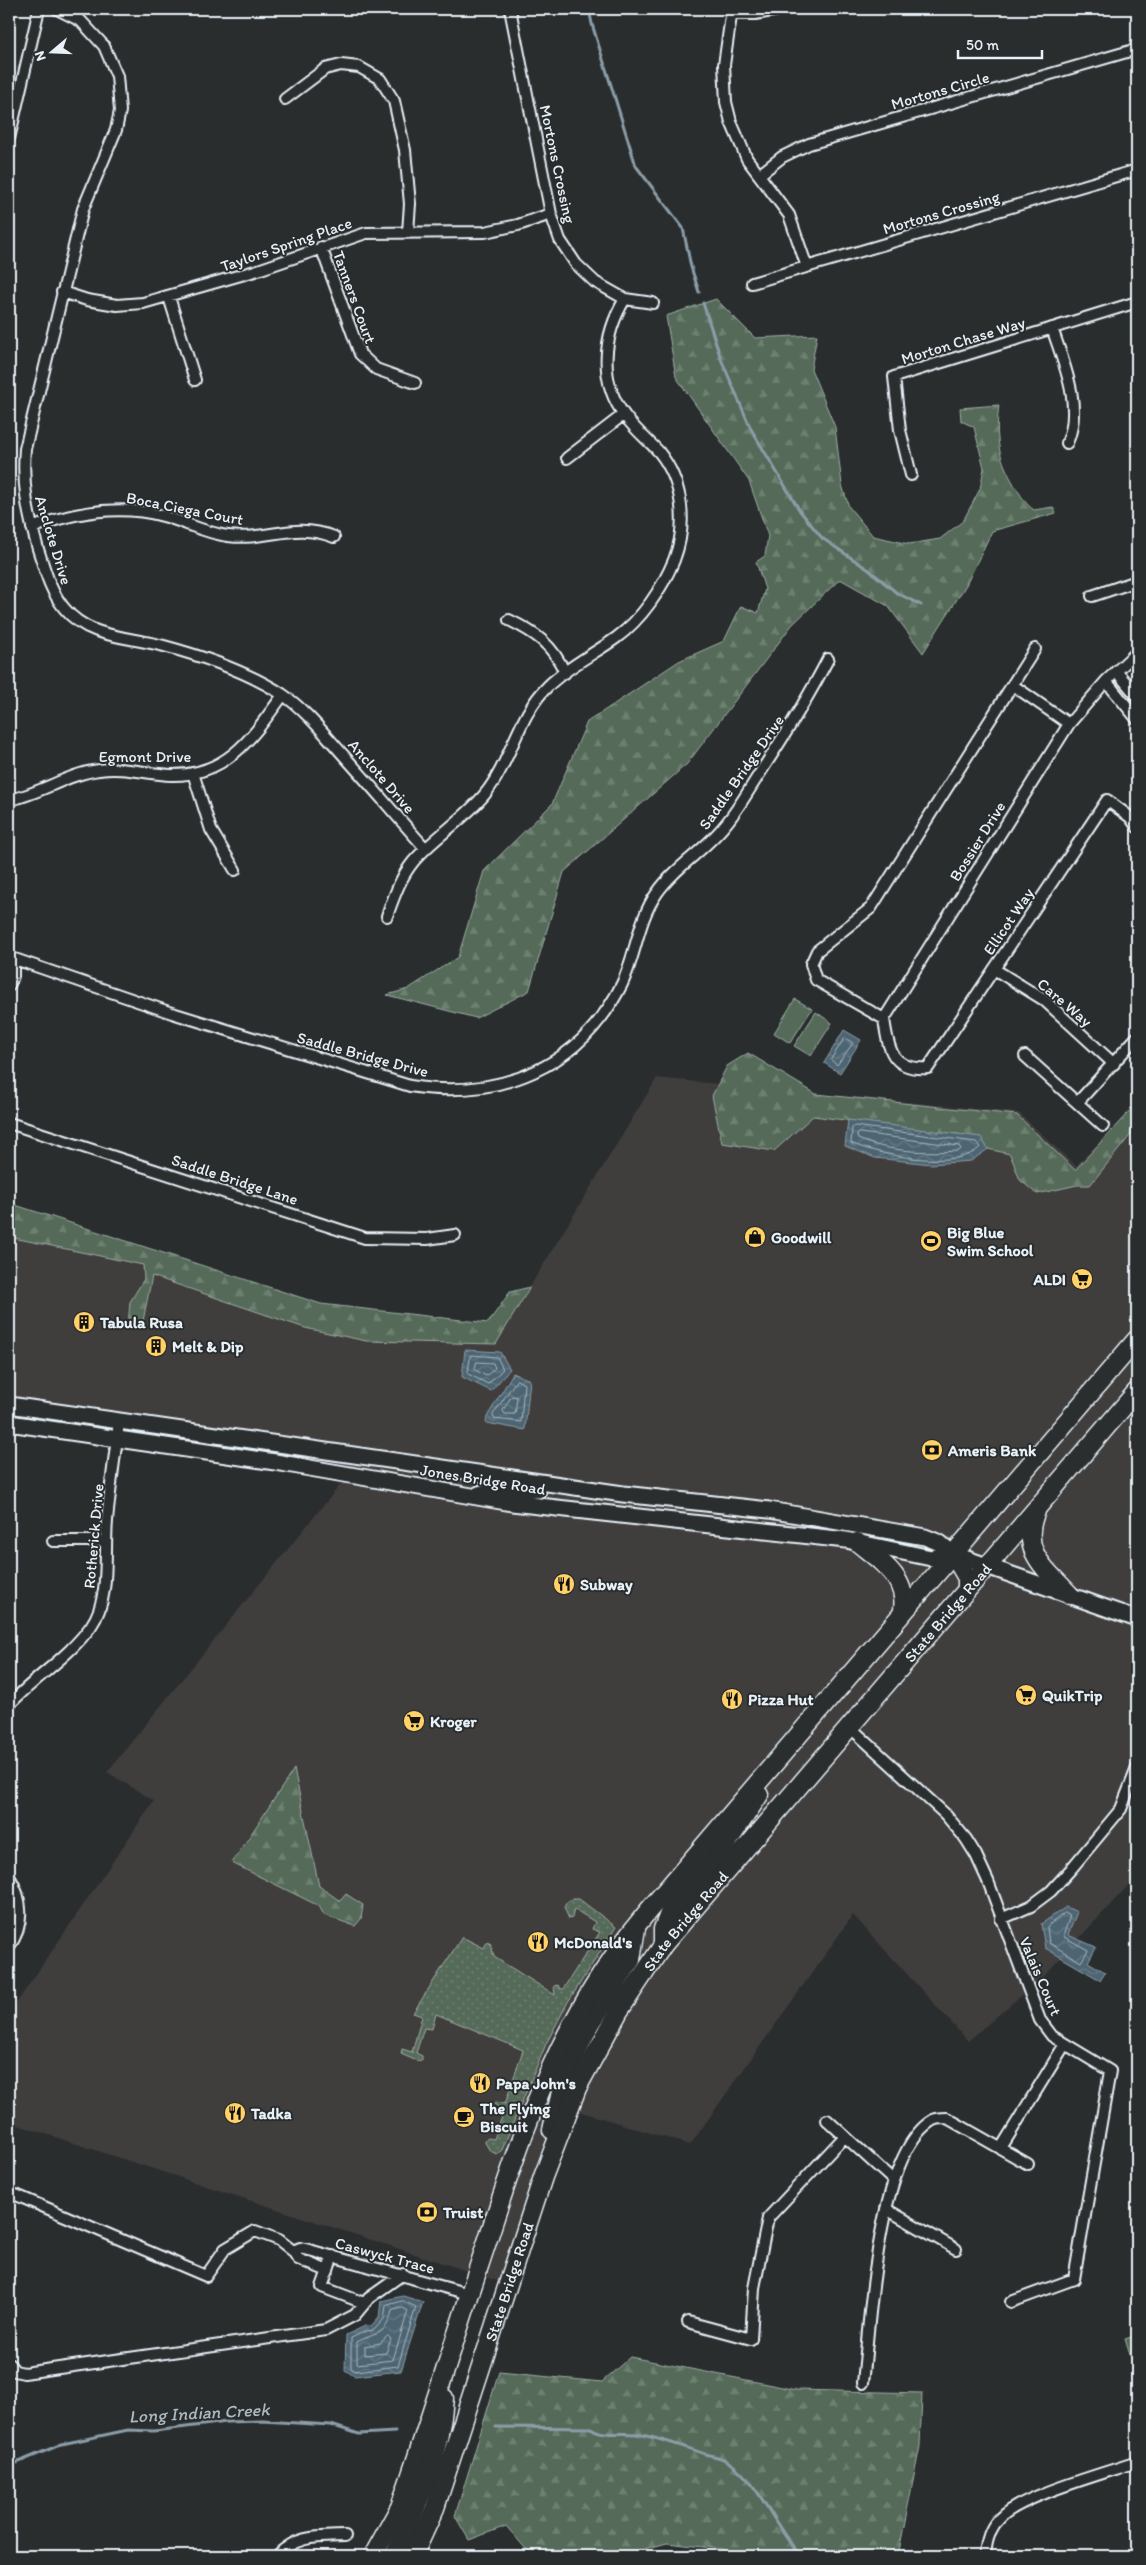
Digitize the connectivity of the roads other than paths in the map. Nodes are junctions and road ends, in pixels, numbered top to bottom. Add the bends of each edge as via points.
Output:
1 (39, 9) edge
2 (57, 9) edge
3 (510, 9) edge
4 (784, 9) edge
5 (732, 12) edge
6 (1137, 49) edge
7 (285, 99) dead end
8 (9, 139) edge
9 (1137, 170) edge
10 (759, 175) junction
11 (551, 214) junction
12 (408, 232) junction
13 (321, 247) junction
14 (807, 267) junction
15 (752, 283) dead end
16 (62, 292) junction
17 (169, 298) junction
18 (625, 299) junction
19 (1137, 302) edge
20 (653, 303) dead end
21 (1052, 328) junction
22 (195, 380) dead end
23 (415, 382) dead end
24 (623, 414) junction
25 (1067, 444) dead end
26 (567, 458) dead end
27 (911, 475) dead end
28 (32, 528) junction
29 (334, 537) dead end
30 (1136, 584) edge
31 (1092, 596) dead end
32 (509, 620) dead end
33 (1035, 649) dead end
34 (1137, 652) edge
35 (828, 659) dead end
36 (1116, 670) junction
37 (566, 673) junction
38 (1106, 681) junction
39 (1014, 686) junction
40 (283, 695) junction
41 (1137, 696) edge
42 (1137, 719) edge
43 (1069, 724) junction
44 (193, 773) junction
45 (9, 800) edge
46 (1137, 827) edge
47 (426, 849) junction
48 (235, 870) dead end
49 (387, 916) dead end
50 (11, 958) edge
51 (994, 969) junction
52 (9, 986) edge
53 (884, 1019) junction
54 (1137, 1037) edge
55 (1025, 1056) dead end
56 (1114, 1064) junction
57 (1078, 1102) junction
58 (9, 1123) edge
59 (1103, 1126) dead end
60 (455, 1234) dead end
61 (1137, 1339) edge
62 (1137, 1391) edge
63 (9, 1405) edge
64 (119, 1422) junction
65 (9, 1423) edge
66 (117, 1440) junction
67 (623, 1494) junction
68 (471, 1496) junction
69 (728, 1506) junction
70 (1038, 1506) junction
71 (620, 1515) junction
72 (53, 1541) dead end
73 (106, 1541) junction
74 (857, 1542) junction
75 (953, 1554) junction
76 (987, 1565) junction
77 (967, 1589) junction
78 (1070, 1595) junction
79 (903, 1611) junction
80 (1137, 1619) edge
81 (9, 1705) edge
82 (851, 1728) junction
83 (784, 1750) junction
84 (1137, 1768) edge
85 (9, 1876) edge
86 (1001, 1919) junction
87 (637, 1925) junction
88 (663, 1945) junction
89 (9, 1947) edge
90 (1065, 2044) junction
91 (827, 2120) dead end
92 (845, 2136) junction
93 (1001, 2148) junction
94 (1028, 2164) dead end
95 (543, 2177) junction
96 (894, 2181) junction
97 (16, 2194) dead end
98 (886, 2209) junction
99 (956, 2249) dead end
100 (293, 2251) junction
101 (333, 2256) junction
102 (328, 2271) junction
103 (403, 2274) junction
104 (470, 2294) junction
105 (1012, 2302) dead end
106 (364, 2303) junction
107 (688, 2322) dead end
108 (9, 2364) edge
109 (447, 2365) junction
110 (863, 2383) dead end
111 (1137, 2462) edge
112 (408, 2483) junction
113 (345, 2536) dead end
114 (277, 2556) edge
115 (365, 2556) edge
116 (373, 2556) edge
117 (394, 2556) edge
118 (412, 2556) edge
119 (985, 2556) edge

1 - 8 street
2 - 16 street, Anclote Drive via 81,22 104,46 112,61 120,93 116,130 82,208
3 - 11 street, Mortons Crossing
4 - 5 street via 755,14
5 - 10 street via 724,64 726,102 738,140
6 - 10 street, Mortons Circle via 810,144 782,157
7 - 12 street via 325,69 341,65 358,67 380,79 394,101 405,150 410,204
9 - 14 street, Mortons Crossing
10 - 14 street via 789,215
11 - 12 street, Taylors Spring Place via 484,232
11 - 18 street, Mortons Crossing via 560,240 576,264 595,282
12 - 13 street, Taylors Spring Place via 366,233
13 - 17 street, Taylors Spring Place
13 - 23 street, Tanners Court via 360,354 376,369
14 - 15 street, Mortons Crossing
16 - 17 street, Taylors Spring Place via 117,304 143,304
16 - 28 street, Anclote Drive via 25,449 24,489
17 - 22 street
18 - 20 street, Mortons Crossing
18 - 24 street via 611,327 606,358 610,388
19 - 21 street, Morton Chase Way
21 - 25 street via 1069,381 1074,427
21 - 27 street, Morton Chase Way via 894,377 900,430
24 - 26 street
24 - 37 street via 659,453 674,476 682,508 680,542 661,586 641,614 618,636
28 - 29 street, Boca Ciega Court via 75,514 120,510 162,516 229,536 260,536 304,529
28 - 40 street, Anclote Drive via 53,592 64,609 83,625 107,636 162,645 210,659 255,678
30 - 31 street
32 - 37 street via 545,641 558,656
33 - 39 street
34 - 36 street, Bossier Drive
35 - 50 street, Saddle Bridge Drive via 803,708 725,825 656,893 643,920 633,957 604,1015 582,1042 525,1076 475,1089 410,1086 172,1013
36 - 38 street, Bossier Drive
36 - 41 street
37 - 47 street via 535,701 501,770 485,794
38 - 42 street
38 - 43 street, Bossier Drive
39 - 43 street
39 - 53 street via 871,908 817,951 811,964 816,980
40 - 44 street, Egmont Drive via 240,750 218,765
40 - 47 street, Anclote Drive via 316,723
43 - 53 street, Bossier Drive
44 - 45 street, Egmont Drive via 171,775 122,769 99,770 76,775 26,797
44 - 48 street via 211,830
46 - 51 street, Ellicot Way via 1130,817 1107,800
47 - 49 street via 401,880
50 - 52 street via 13,976
51 - 53 street, Ellicot Way via 928,1068 914,1069 899,1063 887,1045
51 - 56 street, Care Way via 1044,1000
54 - 56 street
55 - 57 street
56 - 57 street
57 - 59 street
58 - 60 street, Saddle Bridge Lane via 365,1238 426,1239
61 - 75 highway, State Bridge Road
62 - 70 highway, State Bridge Road
63 - 64 main road
64 - 66 street, Rotherick Drive
64 - 67 main road, Jones Bridge Road
65 - 66 main road, Jones Bridge Road
66 - 68 main road, Jones Bridge Road via 275,1462
66 - 73 street, Rotherick Drive
67 - 68 main road via 598,1499 533,1489 493,1490
67 - 69 main road, Jones Bridge Road
68 - 71 main road, Jones Bridge Road
69 - 71 main road via 714,1511 688,1513 637,1508
69 - 75 main road, Jones Bridge Road via 925,1537 940,1543
70 - 76 highway, State Bridge Road
70 - 78 highway via 1031,1523 1031,1546
71 - 74 main road, Jones Bridge Road
72 - 73 street
73 - 81 street, Rotherick Drive via 103,1598 93,1624 72,1649
74 - 75 main road, Jones Bridge Road via 931,1558
74 - 79 highway via 896,1576 903,1595
75 - 76 main road, Jones Bridge Road
75 - 77 highway via 967,1578
75 - 79 highway, State Bridge Road
76 - 77 highway, State Bridge Road
76 - 78 main road, Jones Bridge Road
77 - 82 highway, State Bridge Road
78 - 80 main road, Jones Bridge Road
79 - 83 highway, State Bridge Road
82 - 86 street, Valais Court via 955,1824 976,1855
82 - 88 highway, State Bridge Road
83 - 87 highway, State Bridge Road
83 - 88 highway via 725,1846 670,1911 663,1929
84 - 86 street via 1121,1809 1051,1891 1031,1906
85 - 89 street via 21,1910 15,1939
86 - 90 street, Valais Court via 1040,2020 1052,2036
87 - 95 highway via 631,1960 588,2028 564,2079
87 - 104 highway, State Bridge Road via 589,1991 553,2058 523,2130
88 - 95 highway, State Bridge Road via 618,2011 577,2088
90 - 93 street
90 - 105 street, Valais Court via 1110,2071 1074,2279
91 - 92 street
92 - 96 street
92 - 107 street via 768,2218 754,2288 750,2339
93 - 94 street
93 - 96 street via 948,2118 934,2119 923,2128 900,2161
95 - 118 highway, State Bridge Road via 435,2508
96 - 98 street
97 - 100 street, Caswyck Trace via 206,2276 225,2250 255,2232 280,2240
98 - 99 street
98 - 110 street via 880,2230
100 - 101 street, Caswyck Trace via 300,2248
100 - 102 street, Caswyck Trace via 298,2259
101 - 102 street
101 - 103 street, Caswyck Trace
102 - 106 street via 322,2287
103 - 104 street, Caswyck Trace
103 - 106 street
104 - 109 highway, State Bridge Road
106 - 108 street via 356,2315 330,2328 24,2373 15,2371
109 - 112 highway, State Bridge Road
109 - 117 highway via 436,2450 424,2490
111 - 119 street via 1017,2504 992,2528
112 - 115 street, State Bridge Road via 391,2506
112 - 116 highway, State Bridge Road via 400,2507
113 - 114 street via 314,2538 287,2545

